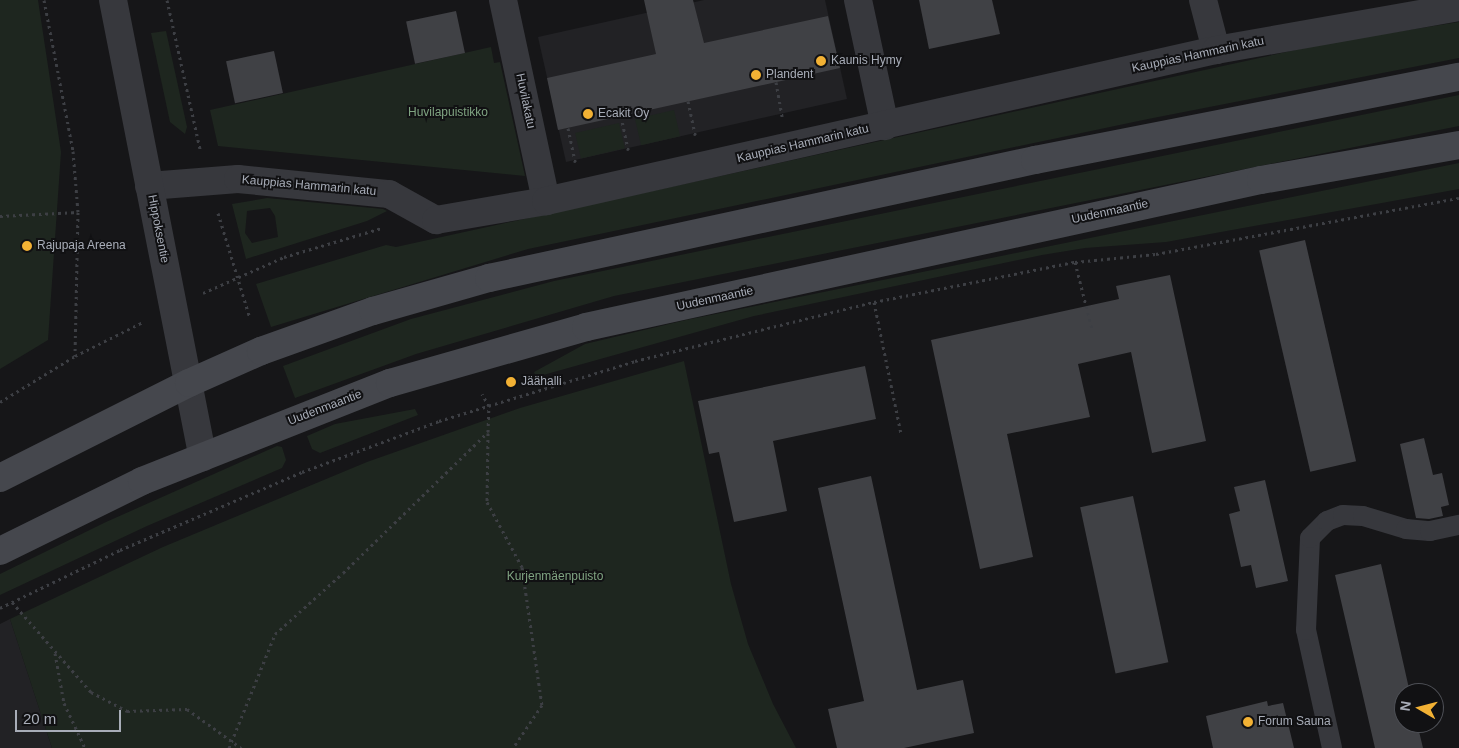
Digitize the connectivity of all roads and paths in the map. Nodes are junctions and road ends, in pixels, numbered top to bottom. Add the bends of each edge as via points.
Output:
1 (44, 0) edge
2 (113, 0) edge
3 (167, 0) edge
4 (503, 0) edge
5 (858, 0) edge
6 (1203, 0) edge
7 (1459, 7) edge
8 (1216, 50) junction
9 (1459, 77) edge
10 (776, 82) dead end
11 (688, 101) dead end
12 (621, 116) dead end
13 (783, 122) dead end
14 (885, 126) junction
15 (568, 128) dead end
16 (696, 141) dead end
17 (1459, 145) edge
18 (200, 150) dead end
19 (630, 156) dead end
20 (576, 168) dead end
21 (149, 186) junction
22 (1459, 198) edge
23 (546, 201) junction
24 (217, 210) dead end
25 (78, 212) junction
26 (0, 216) edge
27 (436, 220) junction
28 (1076, 262) junction
29 (236, 277) junction
30 (874, 302) junction
31 (248, 315) dead end
32 (1092, 329) dead end
33 (189, 383) junction
34 (482, 394) dead end
35 (0, 402) edge
36 (489, 406) junction
37 (488, 432) junction
38 (901, 433) dead end
39 (203, 457) junction
40 (0, 478) edge
41 (1459, 525) edge
42 (0, 551) edge
43 (12, 602) junction
44 (0, 608) edge
45 (55, 652) junction
46 (231, 738) junction
47 (86, 748) edge
48 (229, 748) edge
49 (241, 748) edge
50 (513, 748) edge
51 (1332, 748) edge

1 - 25 path via 73,151
2 - 21 street, Hippoksentie
3 - 18 path
4 - 23 street, Huvilakatu
5 - 14 street
6 - 8 street
7 - 8 street, Kauppias Hammarin katu
8 - 14 street, Kauppias Hammarin katu
9 - 33 main road via 1035,160 489,278 364,314 261,351
10 - 13 path
11 - 16 path
12 - 19 path
14 - 23 street, Kauppias Hammarin katu
15 - 20 path
17 - 39 main road, Uudenmaantie via 1261,180 586,327 390,384
21 - 27 street, Kauppias Hammarin katu via 238,179 389,194
21 - 33 street, Hippoksentie
22 - 28 path via 1165,253
23 - 27 street, Kauppias Hammarin katu
24 - 29 path
25 - 26 path
25 - 35 path via 75,356
27 - 29 path via 398,222 342,242 284,257
28 - 30 path
28 - 32 path
29 - 31 path
30 - 36 path via 687,347
30 - 38 path
33 - 39 street, Hippoksentie
33 - 40 main road
34 - 36 path
36 - 37 path
36 - 43 path via 302,472 120,550
37 - 46 path via 343,573 274,634
37 - 50 path via 487,502 522,567 542,705
39 - 42 main road, Uudenmaantie via 142,481
41 - 51 lane via 1430,531 1414,530 1363,516 1343,515 1327,521 1310,538 1306,630
43 - 44 path
43 - 45 path
45 - 46 path via 91,692 127,711 187,709
45 - 47 path via 64,703
46 - 48 path
46 - 49 path

